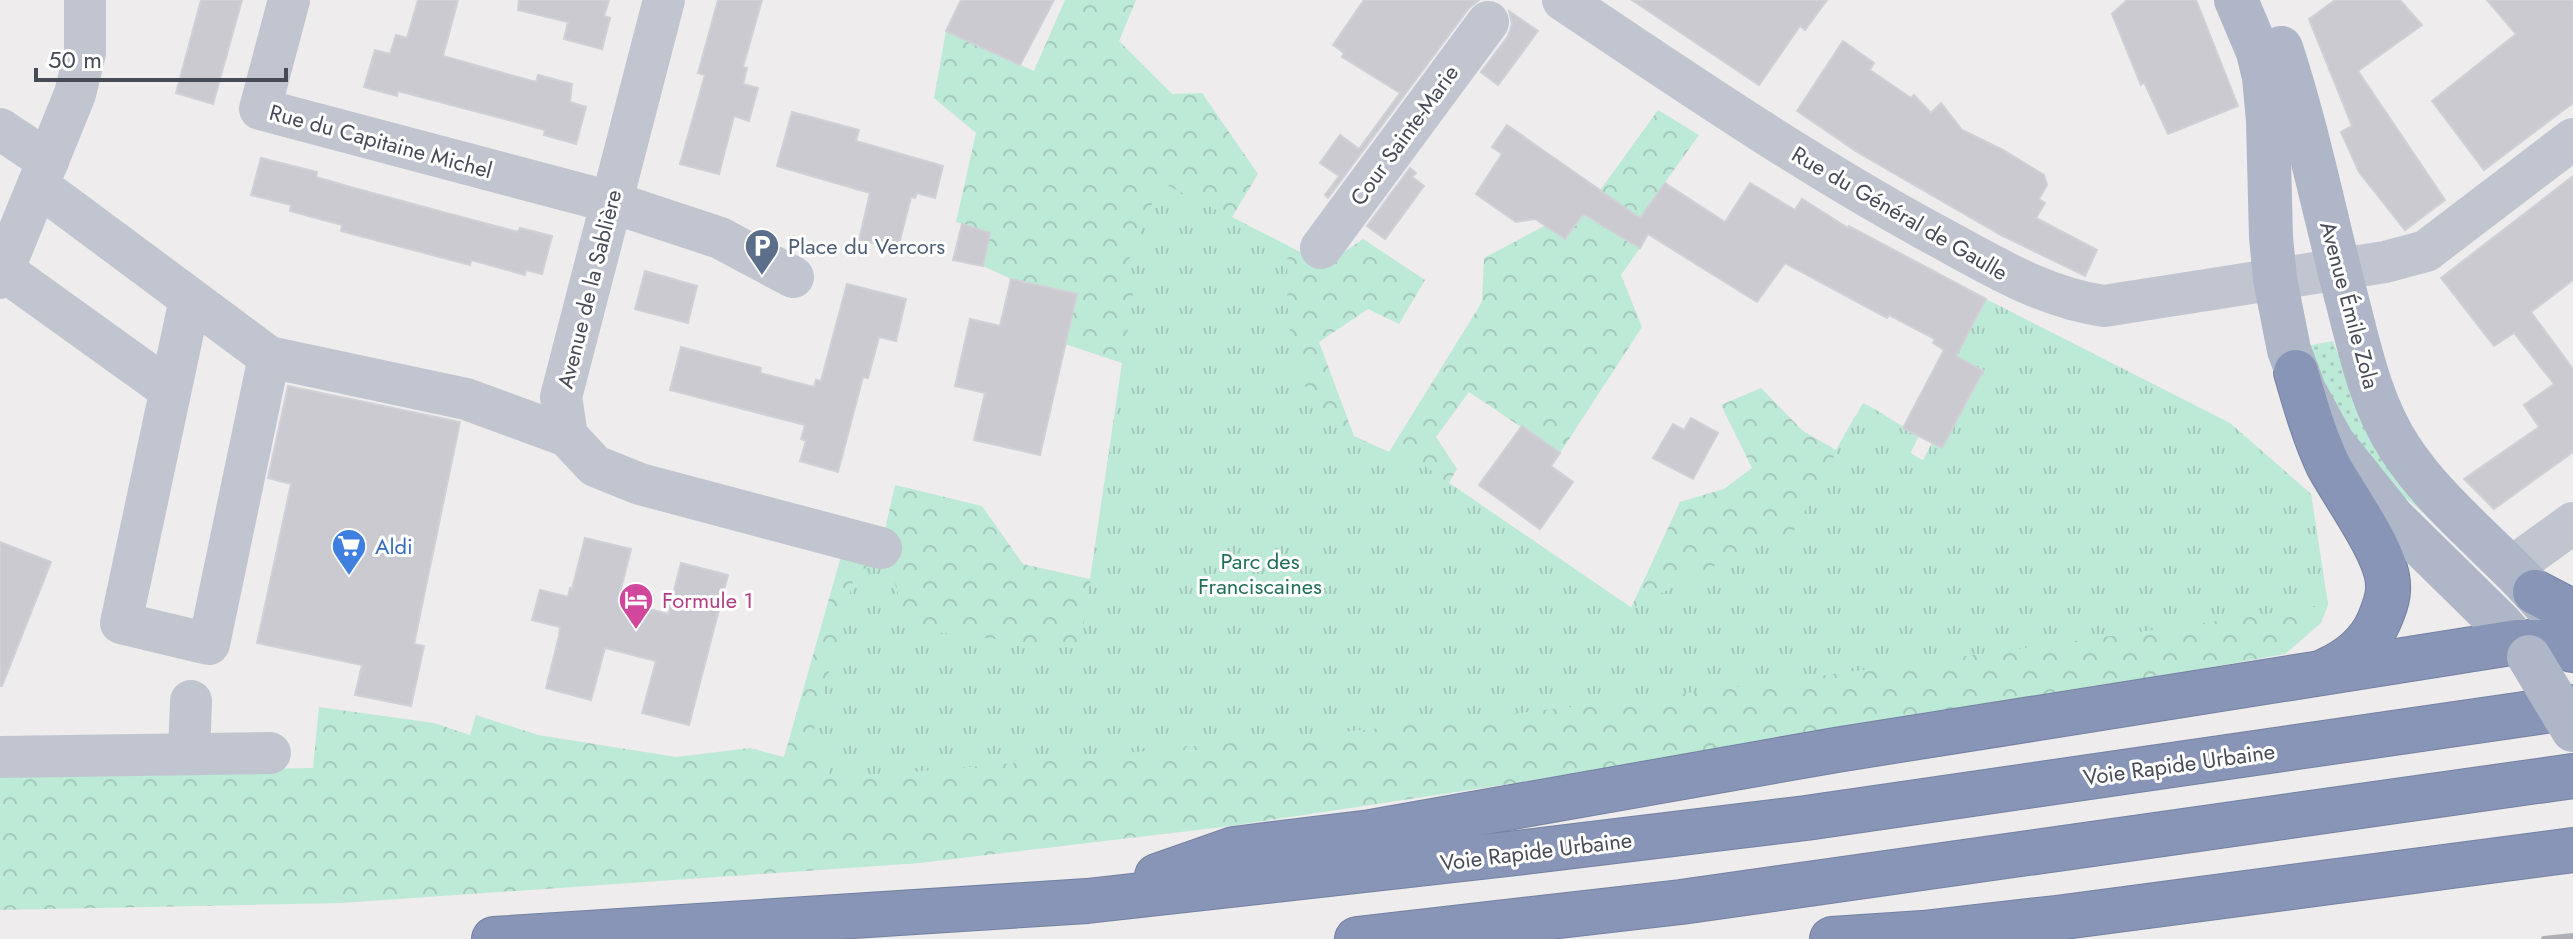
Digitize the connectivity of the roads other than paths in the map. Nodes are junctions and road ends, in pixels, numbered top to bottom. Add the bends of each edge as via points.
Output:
1 (85, 0) edge
2 (289, 0) edge
3 (664, 0) edge
4 (1563, 0) edge
5 (2236, 0) edge
6 (2265, 0) edge
7 (1497, 9) edge
8 (0, 129) edge
9 (2573, 139) edge
10 (43, 173) junction
11 (611, 202) junction
12 (1321, 248) dead end
13 (2338, 269) junction
14 (2, 274) edge
15 (793, 277) dead end
16 (2275, 279) junction
17 (190, 299) junction
18 (269, 357) junction
19 (2296, 372) junction
20 (170, 390) junction
21 (567, 436) junction
22 (2373, 495) junction
23 (2573, 523) edge
24 (881, 548) dead end
25 (2523, 580) junction
26 (2557, 638) edge
27 (2324, 671) junction
28 (191, 701) dead end
29 (2573, 705) edge
30 (2573, 730) edge
31 (270, 753) dead end
32 (189, 754) junction
33 (0, 757) edge
34 (2573, 776) edge
35 (2573, 850) edge
36 (1087, 901) junction
37 (494, 939) edge
38 (1357, 939) edge
39 (1832, 939) edge

1 - 10 street via 81,72
2 - 11 street, Rue du Capitaine Michel via 260,109
3 - 11 street, Avenue de la Sablière
4 - 16 street, Rue du Général de Gaulle via 1845,185 2053,295 2104,306
5 - 16 main road via 2264,77
6 - 13 main road, Avenue Émile Zola via 2290,75
7 - 12 street, Cour Sainte-Marie
8 - 10 street
9 - 13 street, Rue du Général de Gaulle via 2426,251
10 - 14 street
10 - 17 street
11 - 15 street via 720,238
11 - 21 street, Avenue de la Sablière via 561,397
13 - 16 street, Rue du Général de Gaulle
13 - 25 main road, Avenue Émile Zola via 2369,381 2398,446 2429,486
14 - 20 street
16 - 19 main road
17 - 18 street
17 - 20 street
18 - 20 street via 209,644 121,623
18 - 21 street via 466,399
19 - 22 main road via 2327,433
19 - 27 highway via 2321,450 2384,561 2389,583 2377,627 2342,663
21 - 24 street via 595,466 640,484
22 - 25 main road via 2412,517 2465,559
22 - 26 main road via 2407,533
23 - 25 street
25 - 26 highway
26 - 27 highway
26 - 29 main road, bridge
26 - 30 main road, bridge
27 - 36 highway via 1395,828 1234,849
28 - 32 street
29 - 36 highway, Voie Rapide Urbaine via 1806,818
31 - 32 street
32 - 33 street
34 - 38 highway via 1681,902
35 - 39 highway via 2056,918
36 - 37 highway, Voie Rapide Urbaine

